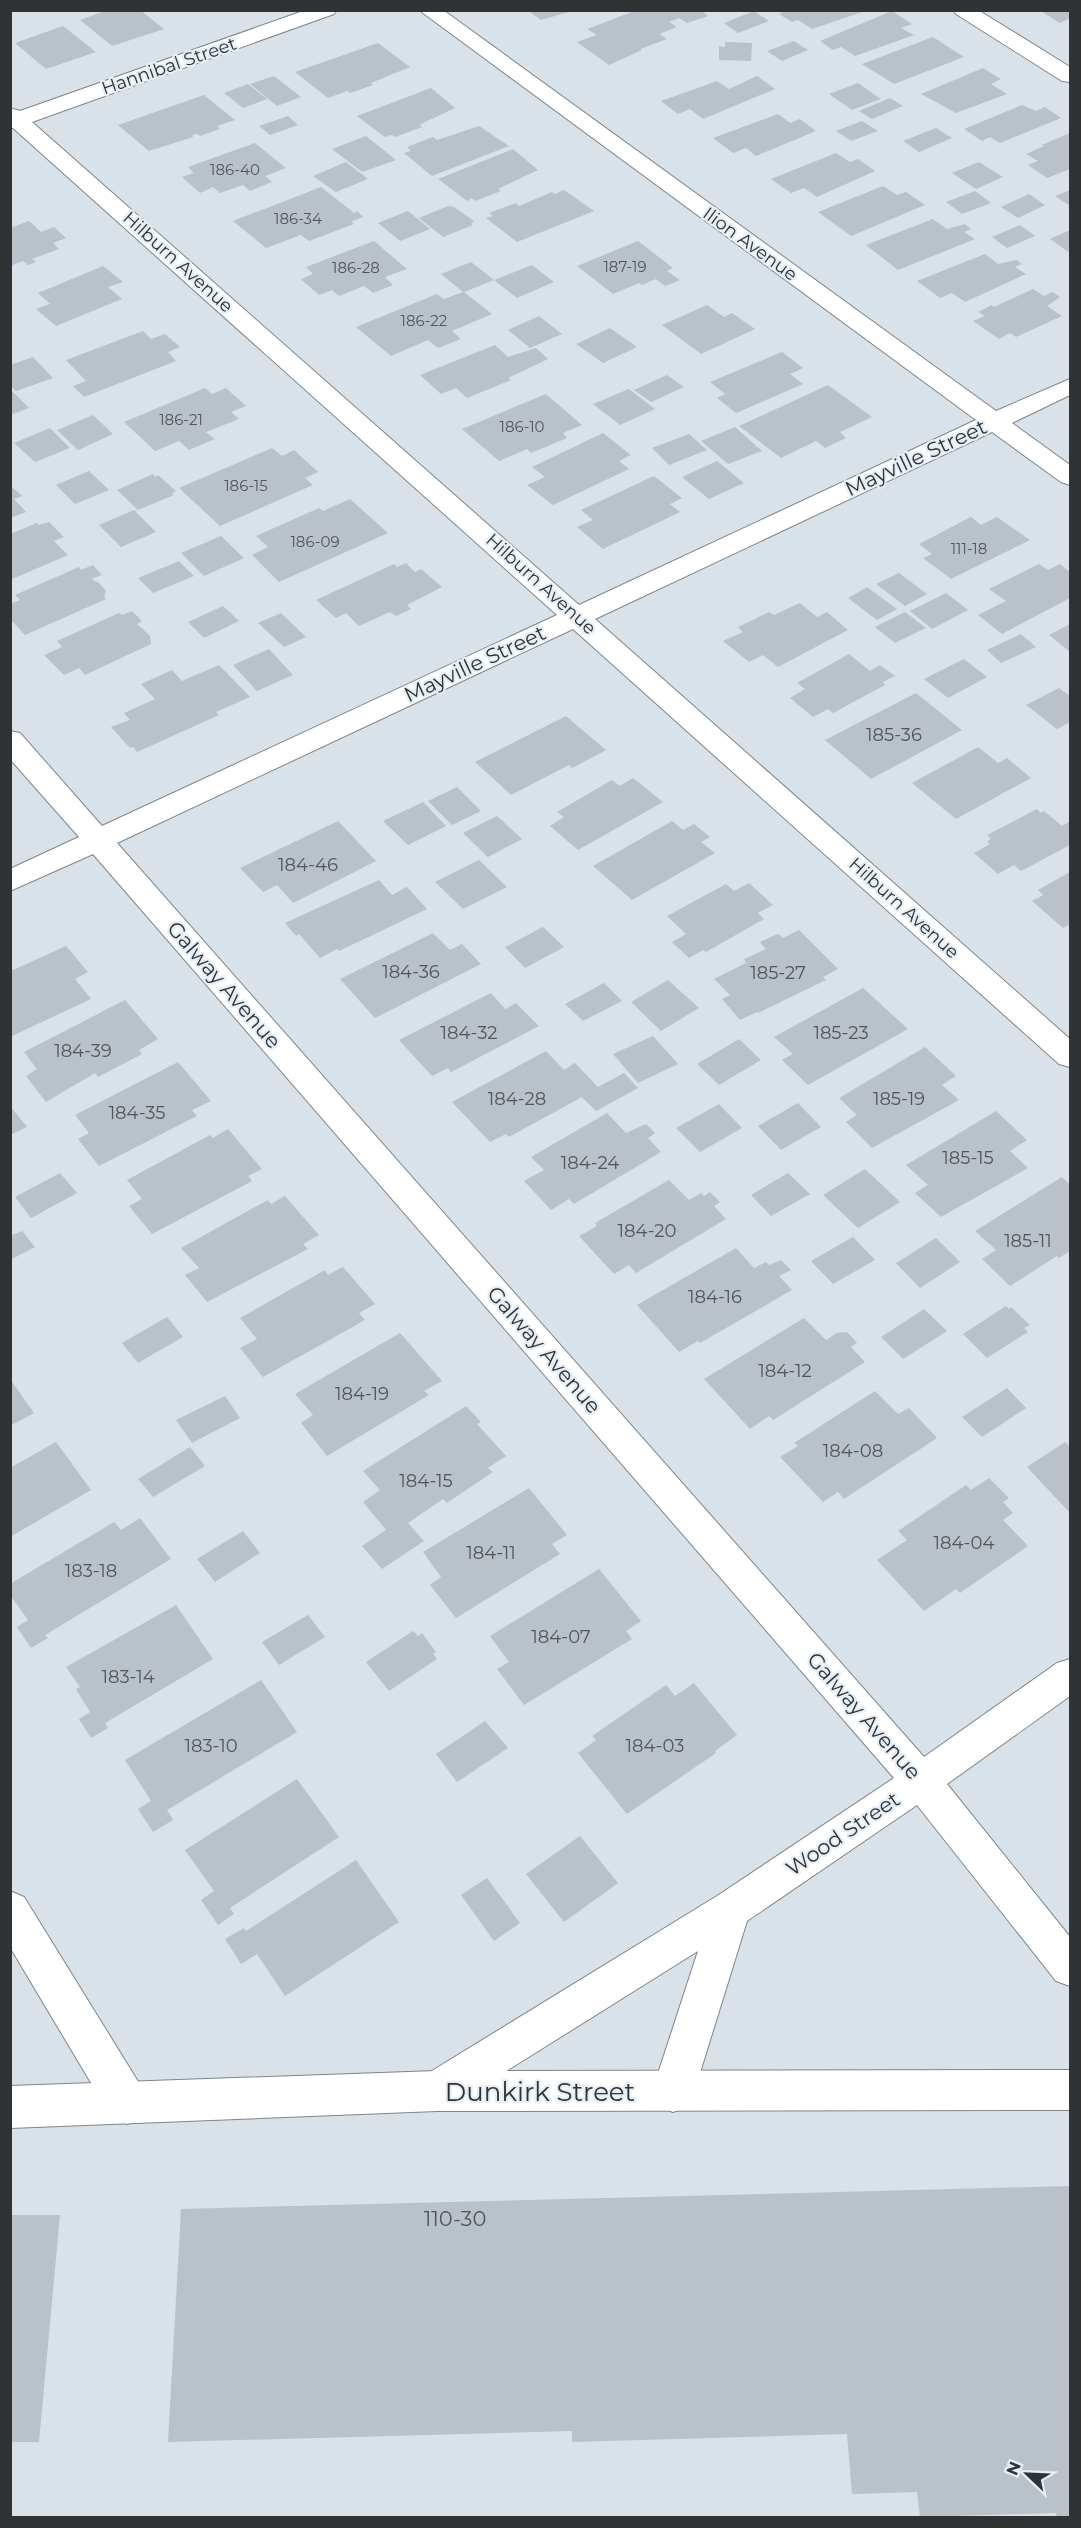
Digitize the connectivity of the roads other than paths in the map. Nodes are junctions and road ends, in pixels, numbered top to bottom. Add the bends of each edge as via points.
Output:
1 (327, 10) edge
2 (429, 10) edge
3 (963, 10) edge
4 (1071, 76) edge
5 (13, 119) edge
6 (1071, 386) edge
7 (994, 421) junction
8 (1071, 477) edge
9 (578, 616) junction
10 (10, 740) edge
11 (98, 840) junction
12 (10, 881) edge
13 (1071, 1056) edge
14 (1071, 1675) edge
15 (921, 1781) junction
16 (731, 1909) junction
17 (10, 1910) edge
18 (1071, 1967) edge
19 (1071, 2090) edge
20 (437, 2091) junction
21 (673, 2092) junction
22 (127, 2103) junction
23 (10, 2107) edge

1 - 5 street, Hannibal Street
2 - 7 street, Ilion Avenue
3 - 4 street
5 - 9 street, Hilburn Avenue
6 - 7 street, Mayville Street
7 - 8 street, Ilion Avenue
7 - 9 street, Mayville Street
9 - 11 street, Mayville Street
9 - 13 street, Hilburn Avenue
10 - 11 street, Galway Avenue
11 - 12 street, Mayville Street
11 - 15 street, Galway Avenue
14 - 15 street, Wood Street
15 - 16 street, Wood Street
15 - 18 street, Galway Avenue
16 - 20 street, Wood Street
16 - 21 street
17 - 22 street
19 - 21 street, Dunkirk Street
20 - 21 street, Dunkirk Street
20 - 22 street, Dunkirk Street
22 - 23 street, Dunkirk Street

